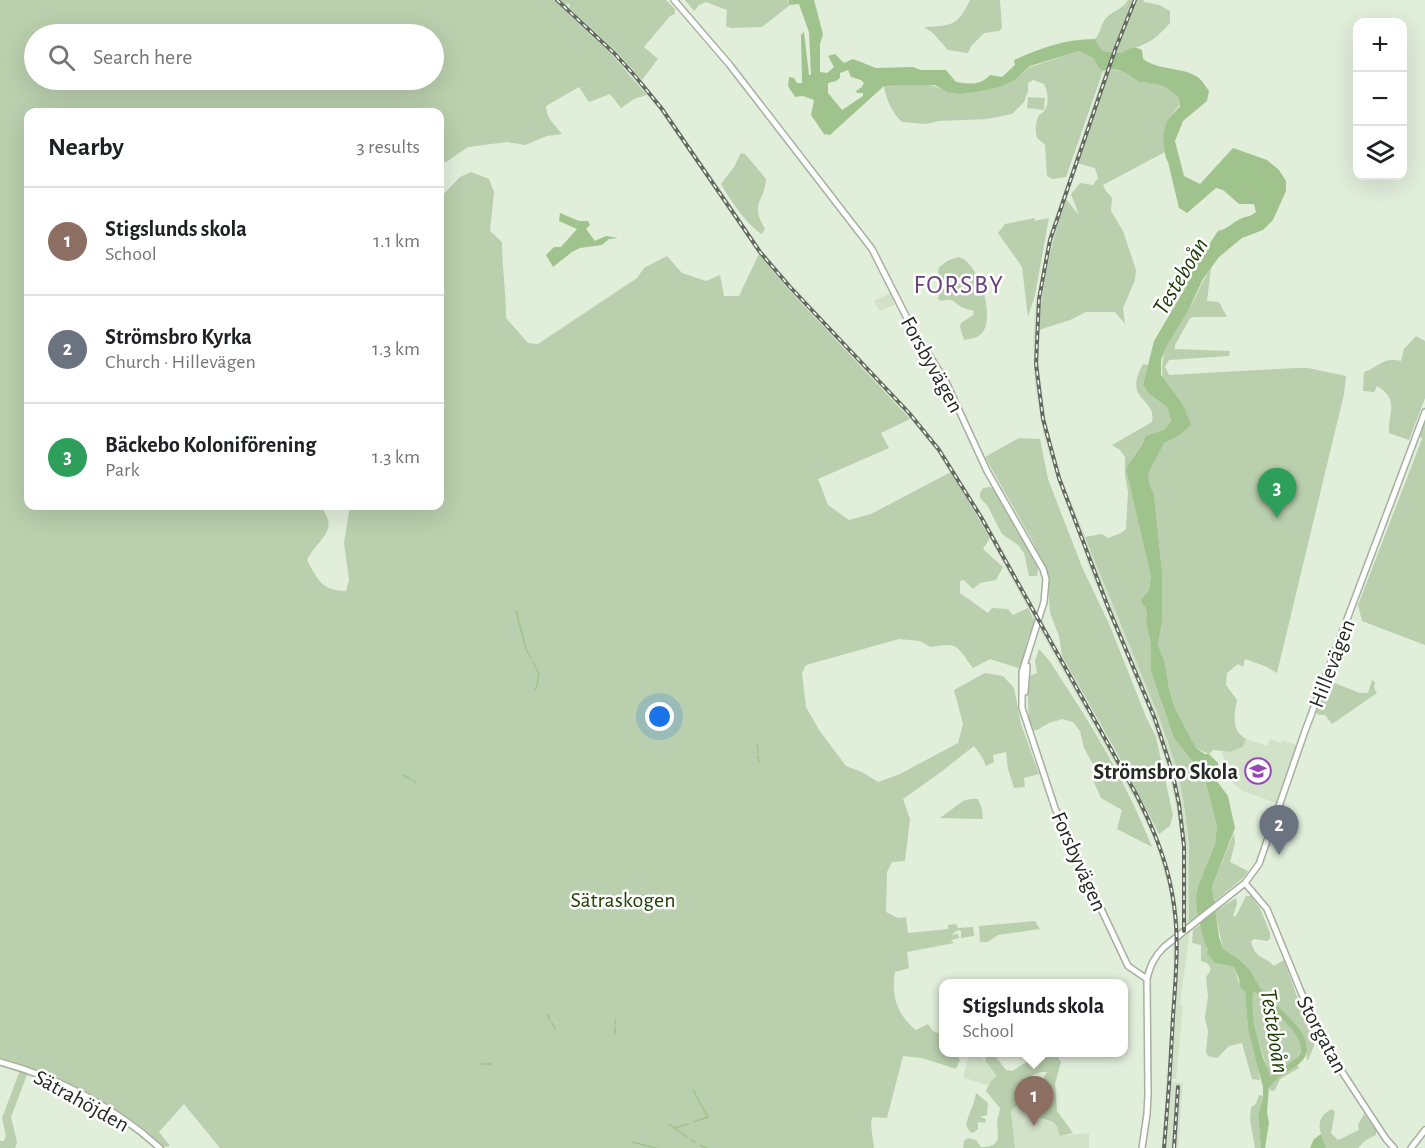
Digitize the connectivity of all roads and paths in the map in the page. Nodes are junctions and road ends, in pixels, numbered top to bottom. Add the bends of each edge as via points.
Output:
1 (674, 0) edge
2 (1425, 412) edge
3 (1245, 883) junction
4 (1147, 979) junction
5 (0, 1062) edge
6 (1425, 1130) edge
7 (160, 1148) edge
8 (1142, 1148) edge
9 (1394, 1148) edge
10 (1411, 1148) edge

1 - 4 street, Forsbyvägen via 729,64 872,249 912,328 955,398 987,471 1043,568 1043,607 1032,638 1025,681 1030,732 1055,808 1125,960 1133,971
2 - 3 street, Hillevägen via 1305,731 1263,855
3 - 4 street, Hillevägen via 1156,955
3 - 9 street, Storgatan via 1267,909 1320,1038
4 - 8 street via 1148,1094
5 - 7 street, Sätrahöjden via 74,1090 129,1123
6 - 10 street

